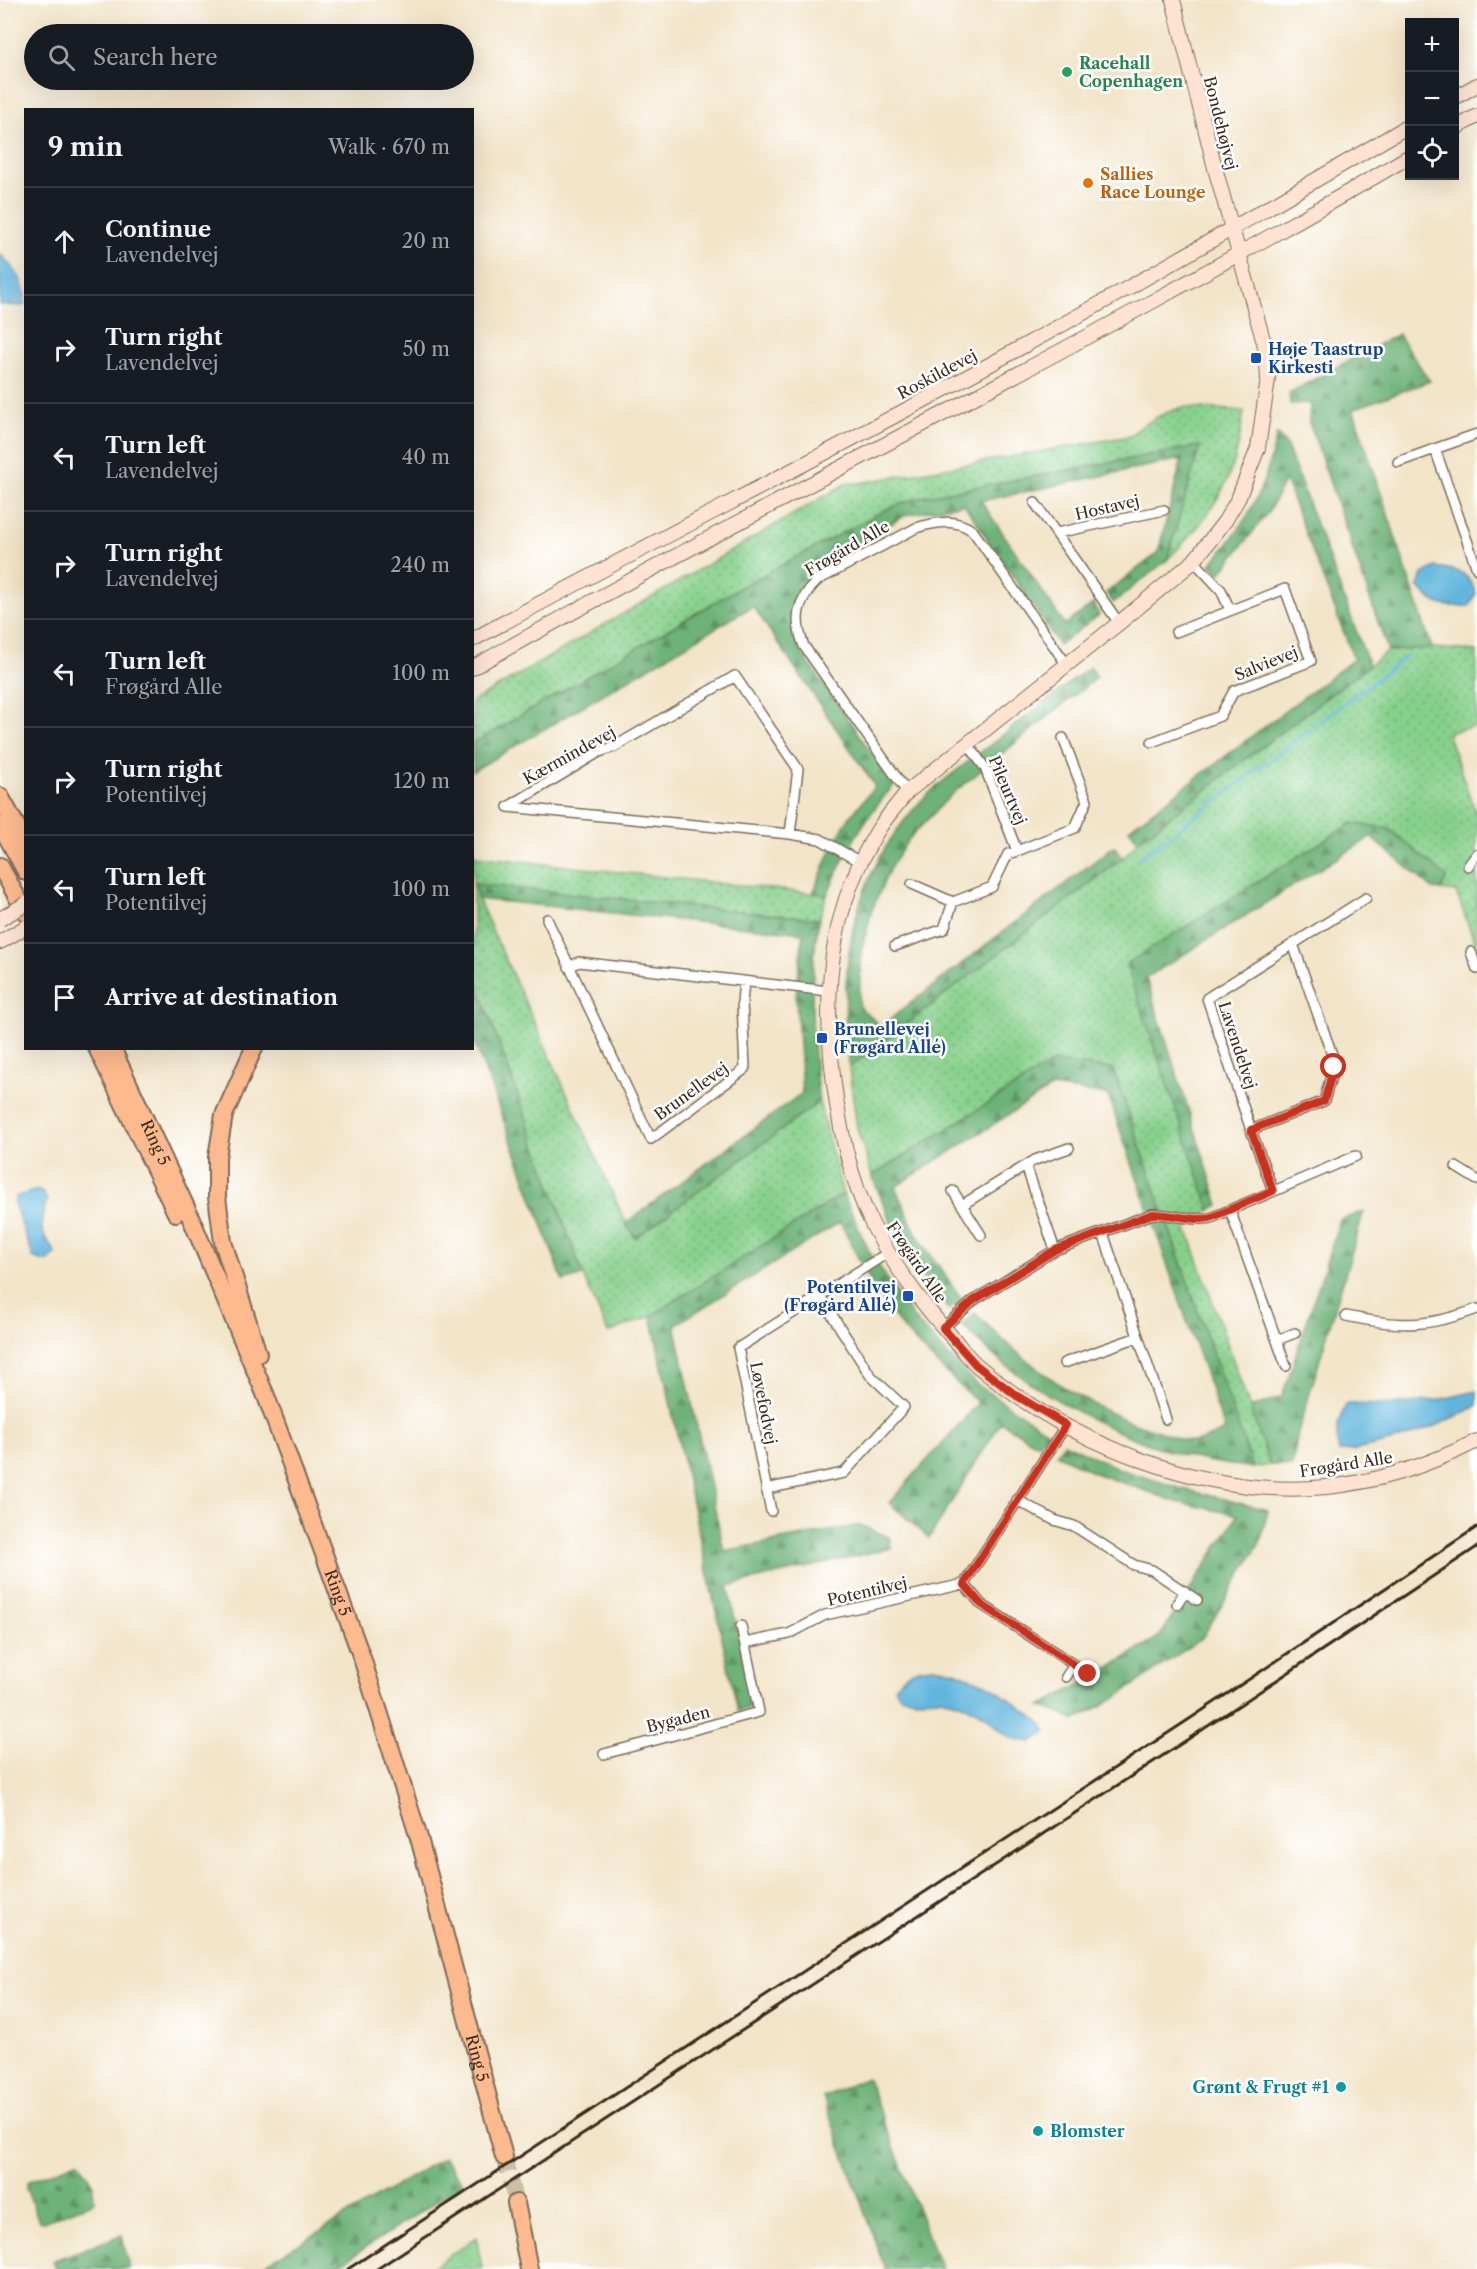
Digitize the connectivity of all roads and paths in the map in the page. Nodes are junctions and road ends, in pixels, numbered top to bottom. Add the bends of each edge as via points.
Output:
1 (1173, 0) edge
2 (1477, 85) edge
3 (1459, 96) edge
4 (1477, 116) edge
5 (1408, 126) edge
6 (1459, 127) edge
7 (1405, 159) edge
8 (1232, 228) junction
9 (1239, 254) junction
10 (1477, 434) edge
11 (1435, 449) junction
12 (1398, 462) dead end
13 (1035, 503) dead end
14 (1164, 510) dead end
15 (1057, 533) junction
16 (1194, 561) junction
17 (1477, 569) edge
18 (1230, 610) junction
19 (1119, 623) junction
20 (1176, 632) dead end
21 (474, 639) edge
22 (1067, 665) junction
23 (474, 667) edge
24 (1063, 738) dead end
25 (1152, 742) dead end
26 (968, 744) junction
27 (907, 792) junction
28 (0, 796) edge
29 (0, 824) edge
30 (790, 834) junction
31 (24, 839) edge
32 (1017, 850) junction
33 (1477, 854) edge
34 (860, 862) junction
35 (0, 866) edge
36 (1468, 867) dead end
37 (24, 868) edge
38 (912, 884) dead end
39 (1366, 898) dead end
40 (952, 902) junction
41 (24, 904) edge
42 (24, 909) edge
43 (0, 919) edge
44 (547, 919) dead end
45 (24, 928) edge
46 (0, 942) edge
47 (1293, 944) junction
48 (895, 946) dead end
49 (1471, 952) dead end
50 (569, 967) junction
51 (1477, 969) edge
52 (744, 982) junction
53 (828, 991) junction
54 (98, 1050) edge
55 (113, 1050) edge
56 (253, 1050) edge
57 (1251, 1130) junction
58 (1069, 1148) dead end
59 (1356, 1156) dead end
60 (1026, 1166) junction
61 (1456, 1167) dead end
62 (1477, 1180) edge
63 (953, 1191) dead end
64 (1273, 1191) junction
65 (962, 1205) junction
66 (1230, 1210) junction
67 (1103, 1233) junction
68 (981, 1235) dead end
69 (1055, 1250) junction
70 (888, 1252) junction
71 (820, 1296) junction
72 (1477, 1310) edge
73 (1346, 1316) dead end
74 (943, 1328) junction
75 (1295, 1333) dead end
76 (1138, 1337) junction
77 (1277, 1340) junction
78 (248, 1351) junction
79 (1064, 1363) dead end
80 (1286, 1366) dead end
81 (266, 1396) junction
82 (1166, 1419) dead end
83 (1066, 1425) junction
84 (1477, 1441) edge
85 (766, 1489) junction
86 (1017, 1500) junction
87 (771, 1511) dead end
88 (964, 1584) junction
89 (1185, 1592) junction
90 (1197, 1600) dead end
91 (1177, 1604) dead end
92 (741, 1626) dead end
93 (745, 1643) junction
94 (1074, 1665) junction
95 (1088, 1674) dead end
96 (1066, 1677) dead end
97 (604, 1754) dead end
98 (504, 2157) tunnel mouth
99 (516, 2203) tunnel mouth
100 (529, 2269) edge

1 - 8 main road, Bondehøjvej
2 - 3 main road
4 - 6 main road
5 - 8 main road, Roskildevej
7 - 9 main road
8 - 9 main road, Bondehøjvej
8 - 21 main road, Roskildevej via 1017,350
9 - 16 main road, Frøgård Alle via 1266,350 1264,415 1258,448 1238,499
9 - 23 main road via 611,589
10 - 11 street
11 - 12 street
11 - 17 street
13 - 15 street, Hostavej
14 - 15 street, Hostavej
15 - 19 street, Hostavej
16 - 18 street via 1221,590
16 - 19 main road, Frøgård Alle
18 - 20 street, Salvievej
18 - 25 street, Salvievej via 1285,589 1311,661 1234,691 1220,716
19 - 22 main road, Frøgård Alle
22 - 26 main road, Frøgård Alle
22 - 27 street, Frøgård Alle via 973,531 964,525 932,523 915,528 818,580 807,590 797,620 804,646
24 - 32 street, Pileurtvej via 1087,801 1075,828
26 - 27 main road, Frøgård Alle
26 - 32 street, Pileurtvej via 985,768
27 - 34 main road, Frøgård Alle
28 - 31 highway
29 - 37 highway
30 - 30 street, Kærmindevej via 672,823 508,807 735,676 798,769
30 - 34 street, Kærmindevej via 820,839
32 - 40 street, Pileurtvej via 1008,854 992,887
33 - 36 street
34 - 53 main road, Frøgård Alle via 840,915
35 - 42 highway
38 - 40 street
39 - 47 street, Lavendelvej
40 - 48 street via 944,929
41 - 43 main road, bridge
44 - 50 street, Brunellevej
45 - 46 main road
47 - 57 street, Lavendelvej via 1207,998
47 - 57 street via 1335,1063 1324,1101
49 - 51 street
50 - 52 street via 579,962
50 - 52 street, Brunellevej via 651,1139 745,1069 741,1002
52 - 53 street
53 - 70 main road, Frøgård Alle via 832,1076 840,1125 859,1192
54 - 78 highway via 213,1293
55 - 78 highway, Ring 5
56 - 81 highway via 224,1115 217,1156 217,1197 223,1242 255,1341
57 - 64 street, Lavendelvej
58 - 60 street
59 - 64 street
60 - 65 street
60 - 69 street
61 - 62 street
63 - 65 street
64 - 66 street
65 - 68 street
66 - 67 street via 1200,1220 1152,1214
66 - 77 street
67 - 69 street
67 - 76 street
69 - 74 street via 973,1301
70 - 71 street, Løvefodvej
70 - 74 main road, Frøgård Alle via 918,1299
71 - 85 street, Løvefodvej via 738,1348
71 - 85 street via 870,1375 904,1407 844,1473
72 - 73 street via 1421,1324 1381,1324
74 - 83 main road, Frøgård Alle via 976,1365 1017,1396
75 - 77 street
76 - 79 street
76 - 82 street
77 - 80 street
78 - 81 highway, Ring 5
81 - 98 highway, Ring 5 via 362,1658 419,1838
83 - 84 main road, Frøgård Alle via 1120,1451 1180,1472 1239,1485 1296,1488 1326,1487 1411,1470
83 - 86 street
85 - 87 street, Løvefodvej
86 - 88 street
86 - 89 street via 1074,1526
88 - 93 street, Potentilvej via 825,1615 789,1634
88 - 94 street via 981,1604
89 - 90 street
89 - 91 street
92 - 93 street
93 - 97 street, Bygaden via 759,1712
94 - 95 street
94 - 96 street
99 - 100 highway

